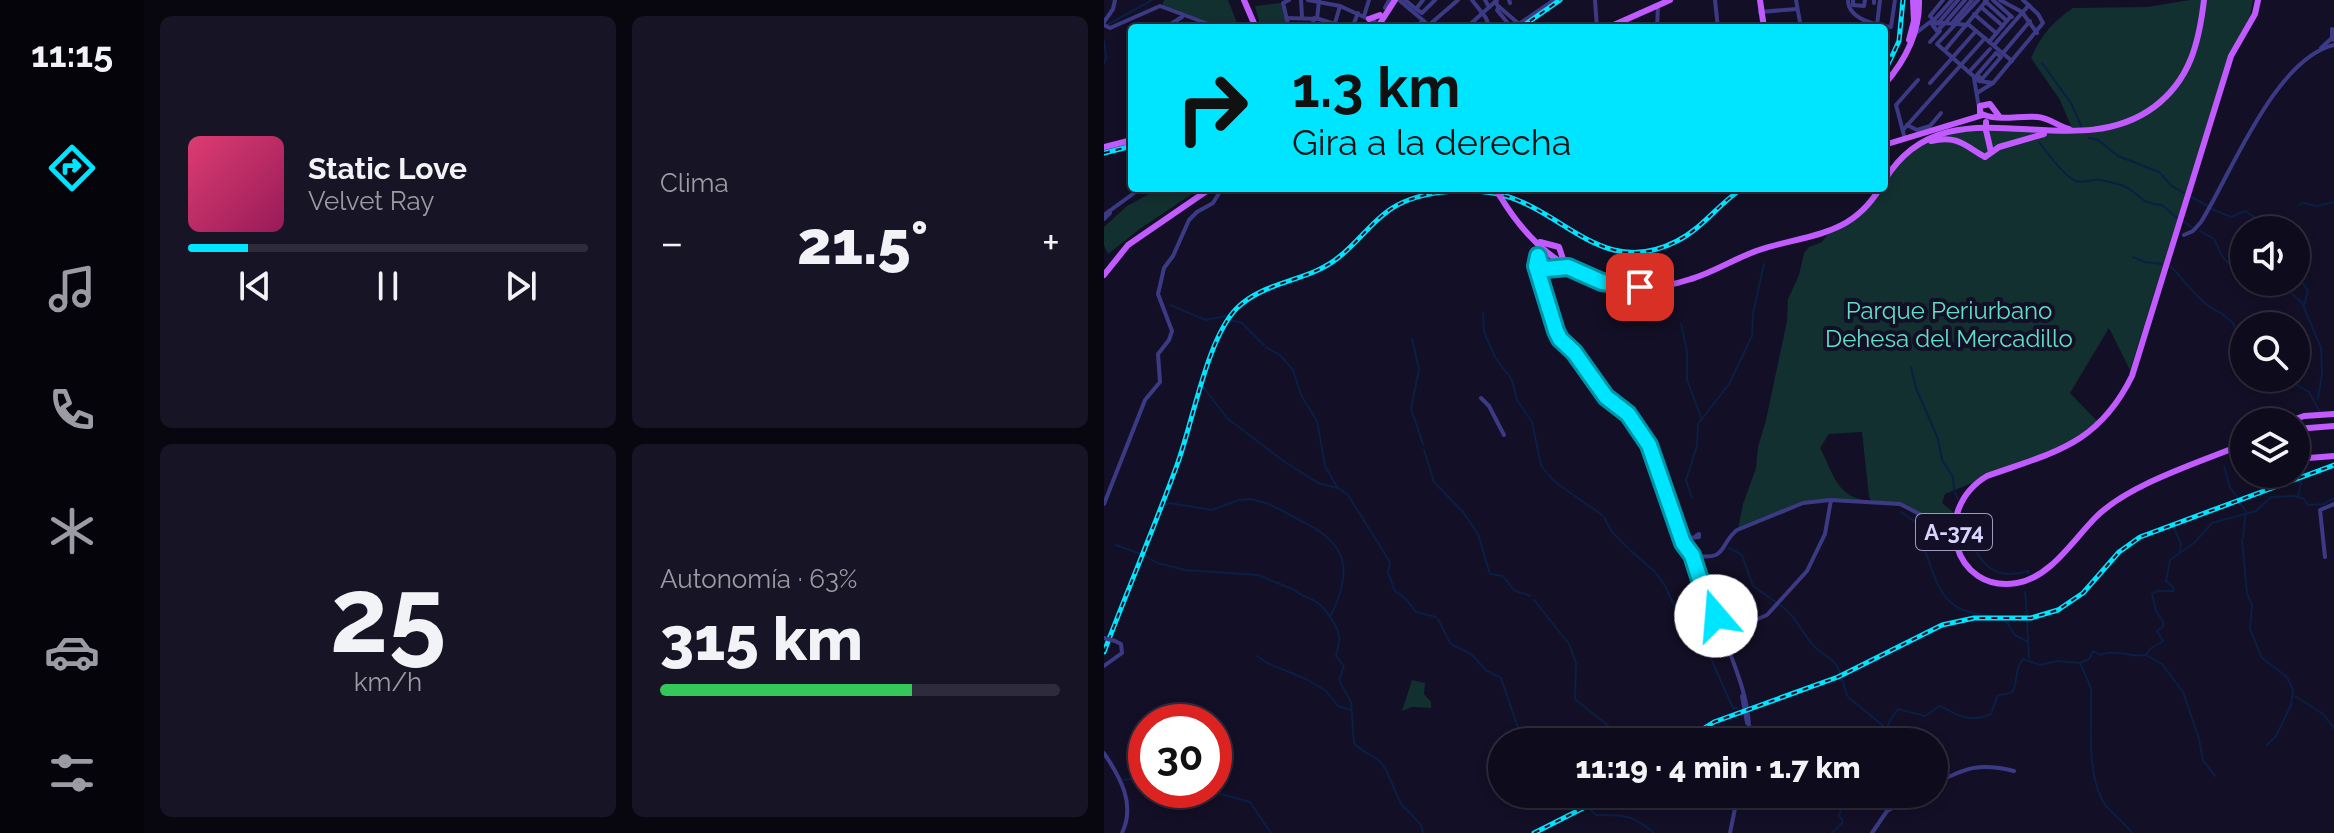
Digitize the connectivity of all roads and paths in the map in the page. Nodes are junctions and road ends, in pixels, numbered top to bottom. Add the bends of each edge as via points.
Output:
1 (1115, 0) edge
2 (1244, 0) edge
3 (1301, 0) edge
4 (1308, 0) edge
5 (1369, 0) edge
6 (1396, 0) edge
7 (1423, 0) edge
8 (1435, 0) edge
9 (1458, 0) edge
10 (1472, 0) edge
11 (1485, 0) edge
12 (1497, 0) edge
13 (1554, 0) edge
14 (1595, 0) edge
15 (1670, 0) edge
16 (1715, 0) edge
17 (1760, 0) edge
18 (1796, 0) edge
19 (1895, 0) edge
20 (1943, 0) edge
21 (1952, 0) edge
22 (1958, 0) edge
23 (1965, 0) edge
24 (1996, 0) edge
25 (2023, 0) edge
26 (2204, 0) edge
27 (2258, 0) edge
28 (1286, 1) edge
29 (1319, 1) edge
30 (1876, 1) edge
31 (1981, 1) edge
32 (1331, 2) edge
33 (1851, 2) edge
34 (1864, 3) edge
35 (1658, 5) junction
36 (2029, 5) junction
37 (1340, 6) junction
38 (1489, 7) junction
39 (1499, 7) junction
40 (1916, 7) edge
41 (1416, 9) junction
42 (1797, 9) junction
43 (1760, 12) junction
44 (2022, 12) junction
45 (1358, 13) junction
46 (1482, 13) junction
47 (1974, 14) junction
48 (1185, 17) junction
49 (1302, 17) junction
50 (1286, 18) junction
51 (1316, 19) junction
52 (2011, 19) junction
53 (1423, 20) junction
54 (2030, 21) junction
55 (1376, 22) edge
56 (1487, 22) joint
57 (1335, 23) joint
58 (1944, 23) junction
59 (1169, 24) edge
60 (1207, 24) edge
61 (1254, 24) edge
62 (1288, 24) edge
63 (1315, 24) edge
64 (1351, 24) edge
65 (1420, 24) edge
66 (1428, 24) edge
67 (1432, 24) edge
68 (1470, 24) edge
69 (1485, 24) edge
70 (1509, 24) edge
71 (1597, 24) edge
72 (1617, 24) edge
73 (1657, 24) edge
74 (1718, 24) edge
75 (1763, 24) edge
76 (1800, 24) edge
77 (1875, 24) edge
78 (1877, 24) edge
79 (1967, 24) junction
80 (1104, 25) edge
81 (1888, 26) edge
82 (2003, 26) junction
83 (1917, 29) junction
84 (2332, 29) dead end
85 (1976, 31) junction
86 (1996, 33) junction
87 (2037, 33) junction
88 (1930, 42) dead end
89 (2332, 42) edge
90 (1989, 43) junction
91 (1948, 54) junction
92 (2002, 55) junction
93 (2012, 61) junction
94 (1961, 65) junction
95 (1969, 72) junction
96 (1974, 77) junction
97 (1888, 79) edge
98 (1918, 80) dead end
99 (1930, 83) dead end
100 (1993, 83) junction
101 (1941, 113) dead end
102 (1984, 114) junction
103 (2038, 117) junction
104 (1907, 125) junction
105 (1903, 130) junction
106 (2030, 131) junction
107 (2064, 132) junction
108 (2084, 132) junction
109 (1905, 139) junction
110 (1128, 142) edge
111 (1888, 144) edge
112 (1985, 144) junction
113 (1104, 148) edge
114 (1909, 150) junction
115 (1979, 152) junction
116 (1991, 152) junction
117 (1888, 176) edge
118 (1136, 192) edge
119 (1209, 192) edge
120 (1214, 192) edge
121 (1497, 192) edge
122 (1877, 192) edge
123 (1106, 215) edge
124 (2180, 217) junction
125 (2180, 235) junction
126 (1537, 248) junction
127 (2170, 248) junction
128 (1561, 252) junction
129 (1551, 257) junction
130 (1568, 267) junction
131 (1551, 268) junction
132 (1104, 275) edge
133 (1481, 398) dead end
134 (2334, 414) edge
135 (2310, 415) edge
136 (2310, 425) edge
137 (2334, 426) edge
138 (2322, 427) junction
139 (2310, 428) edge
140 (1504, 435) dead end
141 (2230, 449) edge
142 (2230, 451) edge
143 (2221, 453) junction
144 (2334, 456) edge
145 (2310, 458) edge
146 (1831, 500) junction
147 (1104, 504) edge
148 (2334, 504) edge
149 (1954, 518) junction
150 (1696, 536) dead end
151 (1683, 543) junction
152 (1692, 555) junction
153 (2325, 557) dead end
154 (1723, 637) junction
155 (1104, 638) edge
156 (1104, 666) edge
157 (1749, 728) edge
158 (1104, 753) edge
159 (2014, 771) dead end
160 (1948, 777) edge
161 (1735, 808) edge
162 (1892, 808) edge
163 (1122, 833) edge
164 (1730, 833) edge
165 (1872, 833) edge

1 - 80 street
2 - 61 main road
3 - 49 street
4 - 29 street
5 - 55 street
6 - 41 street
6 - 53 street
6 - 55 main road
6 - 55 main road
7 - 41 street
8 - 41 street via 1424,13
9 - 67 street
10 - 46 street
11 - 38 street
12 - 38 street
12 - 39 street
13 - 39 street via 1519,24
14 - 71 street
15 - 35 main road
16 - 74 street
17 - 43 main road
18 - 42 street
19 - 81 street
20 - 58 street via 1930,16
21 - 58 street
22 - 58 street
23 - 58 street
24 - 24 street via 2009,5 2020,13 2015,18
24 - 44 street
24 - 52 street
25 - 36 street
26 - 108 main road via 2196,51 2173,90 2129,122
27 - 124 main road, A-374 via 2231,56
28 - 50 street
29 - 32 street
29 - 51 street
30 - 78 street
31 - 47 street
31 - 52 street
31 - 58 street
31 - 58 street via 1960,21
31 - 82 street
32 - 37 street
33 - 34 street
33 - 77 street via 1852,12
35 - 72 main road
35 - 73 street
36 - 44 street
36 - 87 street via 2043,22
37 - 45 street
37 - 57 street
38 - 46 street
39 - 70 street
40 - 83 main road
42 - 43 street
42 - 76 street
43 - 75 main road
44 - 52 street
44 - 54 street
45 - 55 street
45 - 64 street
46 - 56 street
46 - 68 street
47 - 79 street
47 - 86 street
48 - 59 street
48 - 60 street
48 - 80 street via 1155,6 1110,28
49 - 50 street
49 - 51 street
50 - 62 street
51 - 57 street
51 - 63 street
52 - 82 street
52 - 90 street
53 - 65 street
53 - 66 street
54 - 87 street
54 - 92 street
56 - 69 street
58 - 79 street
58 - 83 street via 1930,22
58 - 88 street
58 - 91 street via 1937,44
79 - 85 street
79 - 91 street
82 - 86 street
83 - 97 main road
84 - 89 street
85 - 90 street
85 - 91 street
86 - 90 street
87 - 93 street
89 - 125 street via 2297,64 2275,91 2201,222
90 - 92 street
90 - 94 street
90 - 95 street
91 - 94 street
91 - 99 street
92 - 92 street via 1996,53 1977,75 1982,79
92 - 93 street
93 - 100 street
94 - 95 street
94 - 104 street
95 - 96 street
96 - 100 street
96 - 102 street
98 - 105 street via 1896,105
100 - 102 street
101 - 104 street via 1930,126 1917,130
102 - 103 main road
102 - 109 main road
102 - 112 main road
103 - 106 main road via 2044,126
103 - 108 main road
104 - 105 street
105 - 109 street
106 - 107 main road
106 - 114 main road via 1955,129
107 - 108 main road
107 - 116 main road via 2023,139
109 - 111 main road
110 - 113 main road
112 - 115 main road
112 - 116 main road
114 - 115 main road via 1944,139
114 - 117 main road
115 - 116 main road via 1985,157
118 - 123 street
119 - 132 main road via 1128,245
120 - 147 street via 1213,203 1189,220 1164,268 1158,294 1172,331 1158,354 1160,382 1128,437
121 - 129 main road via 1525,234
122 - 130 main road via 1862,212 1834,230 1760,249 1671,285 1624,286
124 - 125 main road
124 - 127 main road, A-374
125 - 127 main road, A-374
126 - 128 main road via 1556,245
126 - 131 main road via 1541,267
126 - 151 street via 1536,266 1556,331 1649,445
127 - 149 main road, A-374 via 2132,376 2114,408 2073,444 1980,481 1964,495
128 - 129 main road
128 - 130 main road
129 - 130 main road
129 - 131 main road
130 - 131 main road
133 - 140 street
134 - 135 main road
136 - 138 main road
137 - 138 main road
138 - 139 main road
141 - 143 main road, A-374
142 - 143 main road
143 - 149 main road, A-374 via 2113,503 2047,568 2020,582 1994,582 1972,569 1956,544
144 - 145 main road
146 - 149 street via 1900,504 1939,524
146 - 152 street via 1803,503 1737,530 1718,554
146 - 154 street via 1825,534 1807,571 1767,615
148 - 153 street via 2320,513
150 - 151 street
151 - 152 street
152 - 154 street via 1700,580 1712,587 1711,603
154 - 157 street
155 - 156 street, bridge via 1122,646 1122,653
158 - 163 street via 1125,793
159 - 160 street via 1975,767
161 - 164 street
162 - 165 street

